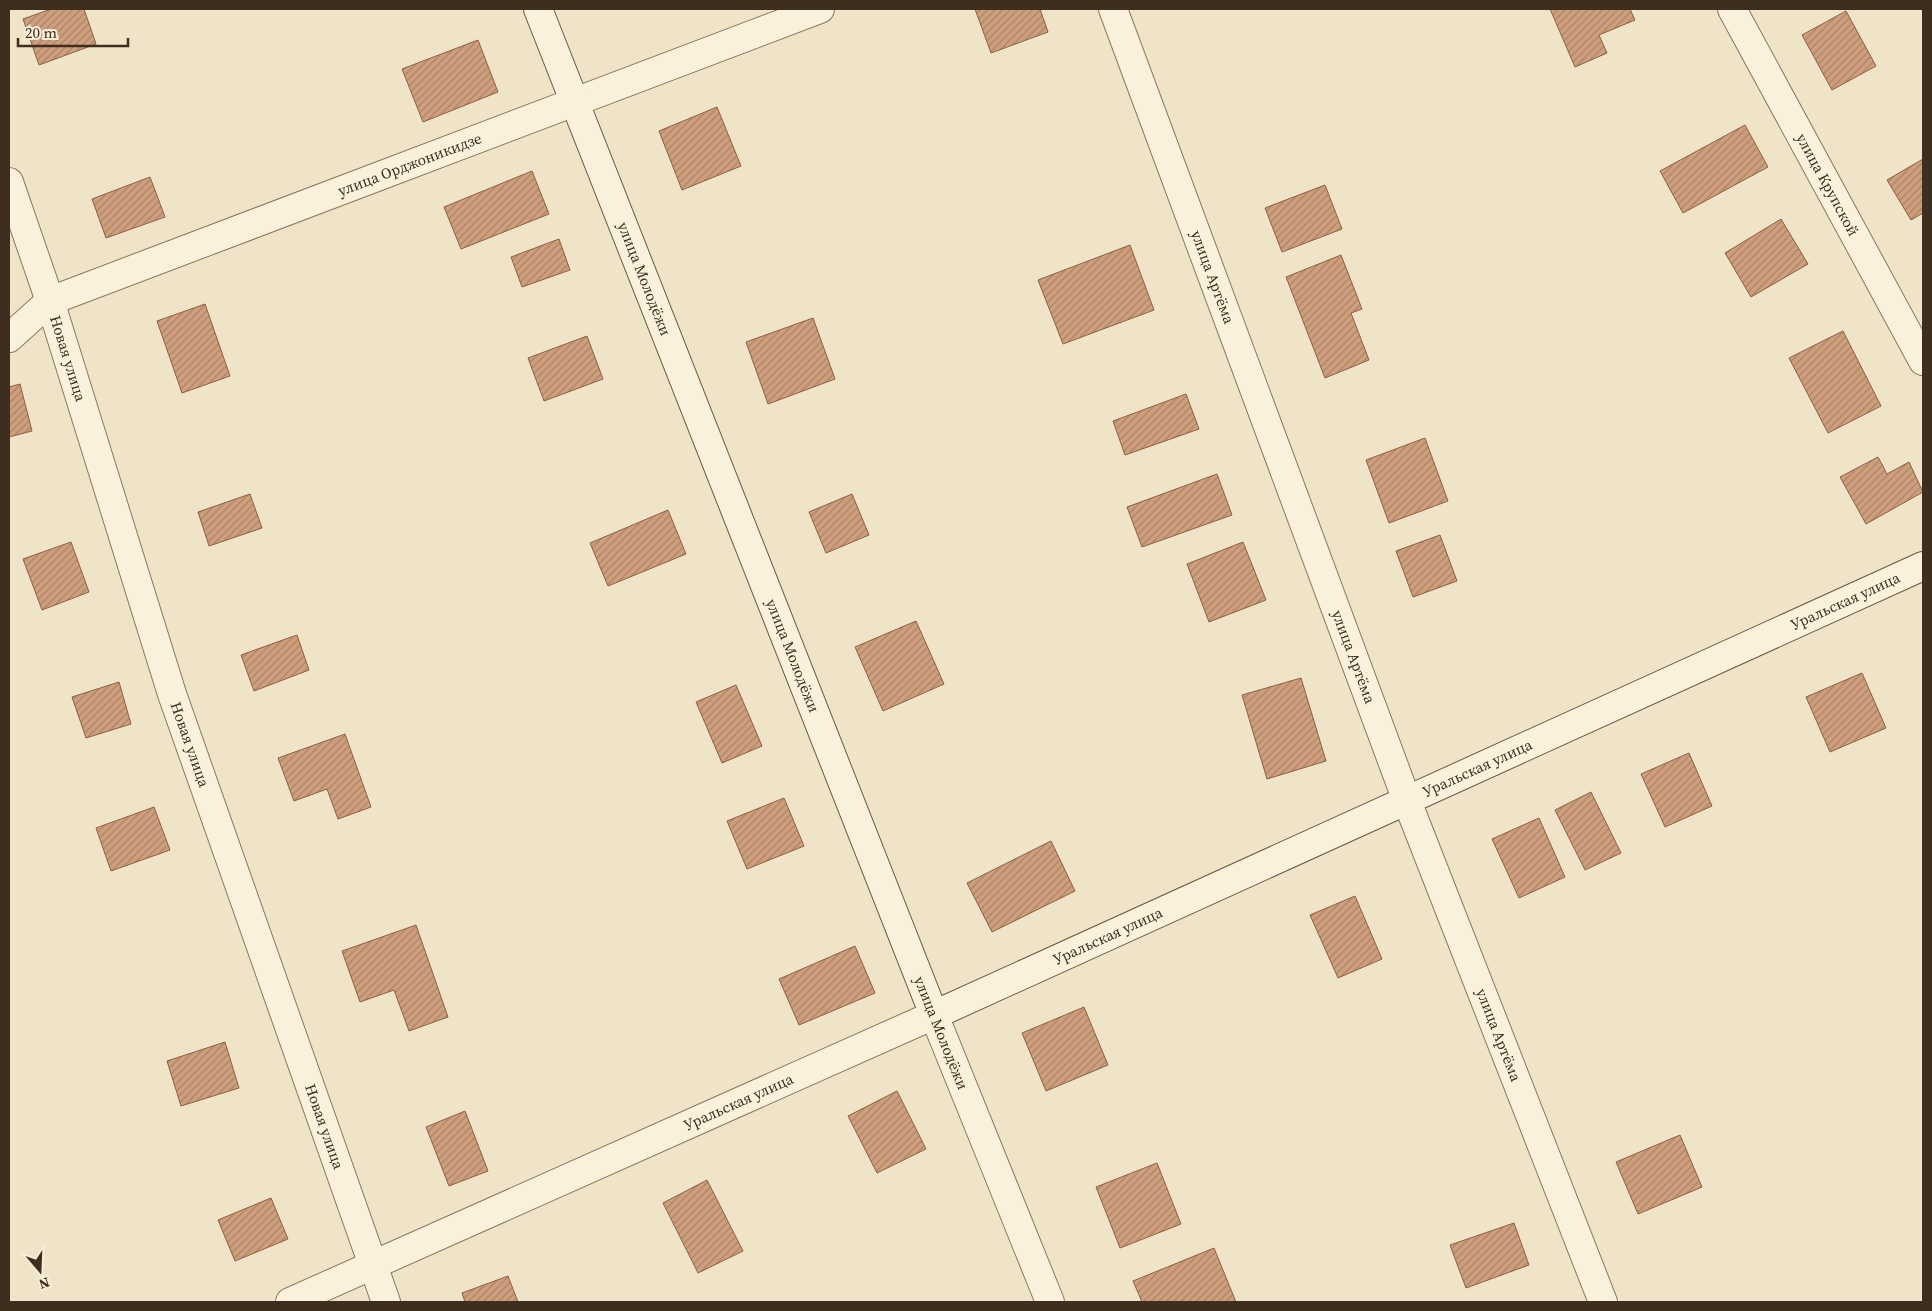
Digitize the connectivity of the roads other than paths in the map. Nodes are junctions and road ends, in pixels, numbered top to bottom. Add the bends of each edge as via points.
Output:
1 (538, 9) edge
2 (820, 9) edge
3 (1113, 9) edge
4 (1732, 9) edge
5 (576, 102) junction
6 (9, 182) edge
7 (50, 301) junction
8 (9, 338) edge
9 (1923, 361) edge
10 (1923, 566) edge
11 (1407, 800) junction
12 (934, 1015) junction
13 (374, 1265) junction
14 (290, 1302) edge
15 (386, 1302) edge
16 (1050, 1302) edge
17 (1603, 1302) edge

1 - 5 street, улица Молодёжи
2 - 5 street, улица Орджоникидзе
3 - 11 street, улица Артёма
4 - 9 street, улица Крупской
5 - 7 street, улица Орджоникидзе
5 - 12 street, улица Молодёжи
6 - 7 street, Новая улица
7 - 8 street, улица Орджоникидзе
7 - 13 street, Новая улица via 172,694
10 - 11 street, Уральская улица
11 - 12 street, Уральская улица
11 - 17 street, улица Артёма
12 - 13 street, Уральская улица
12 - 16 street, улица Молодёжи
13 - 14 street, Уральская улица
13 - 15 street, Новая улица

